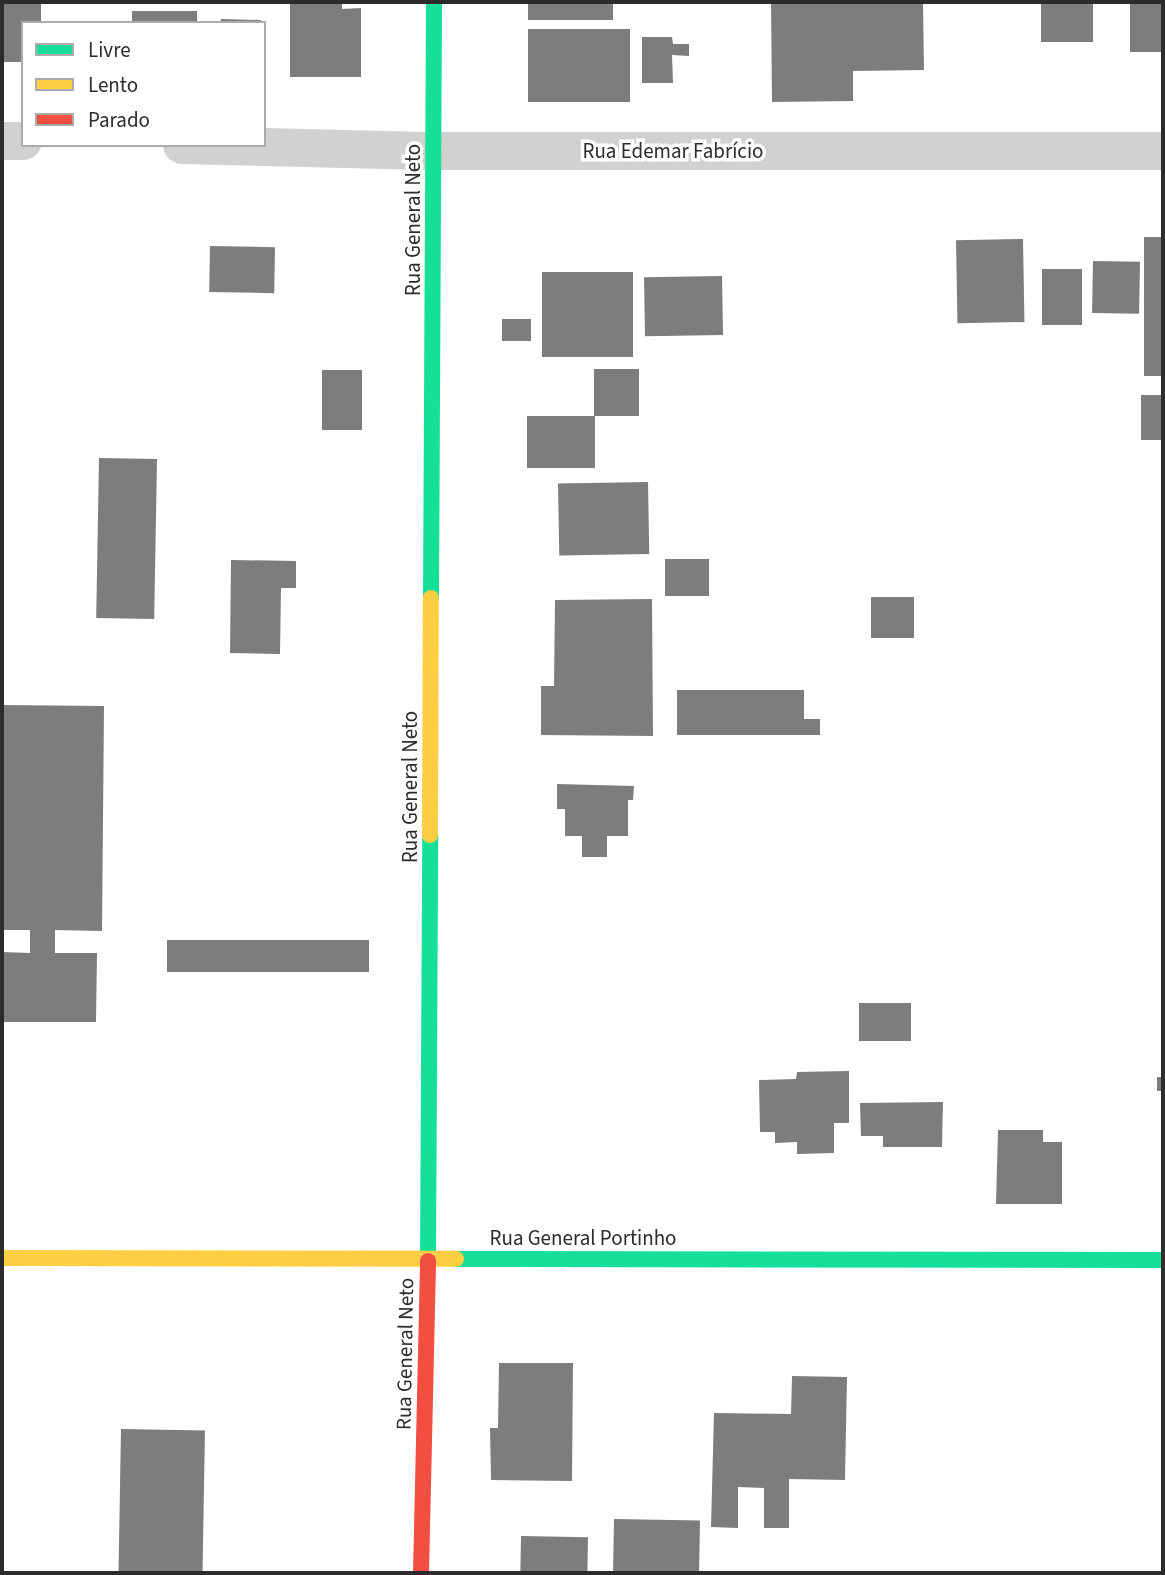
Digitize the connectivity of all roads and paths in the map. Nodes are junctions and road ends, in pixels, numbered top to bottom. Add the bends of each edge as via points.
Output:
1 (434, 2) edge
2 (2, 141) edge
3 (21, 141) edge
4 (266, 147) edge
5 (435, 151) junction
6 (1163, 151) edge
7 (2, 1258) edge
8 (428, 1259) junction
9 (1163, 1261) edge
10 (421, 1573) edge

1 - 5 street, Rua General Neto
2 - 3 street
4 - 5 street, Rua Edemar Fabrício
5 - 6 street, Rua Edemar Fabrício
5 - 8 street, Rua General Neto
7 - 8 street, Rua General Portinho
8 - 9 street, Rua General Portinho
8 - 10 street, Rua General Neto

